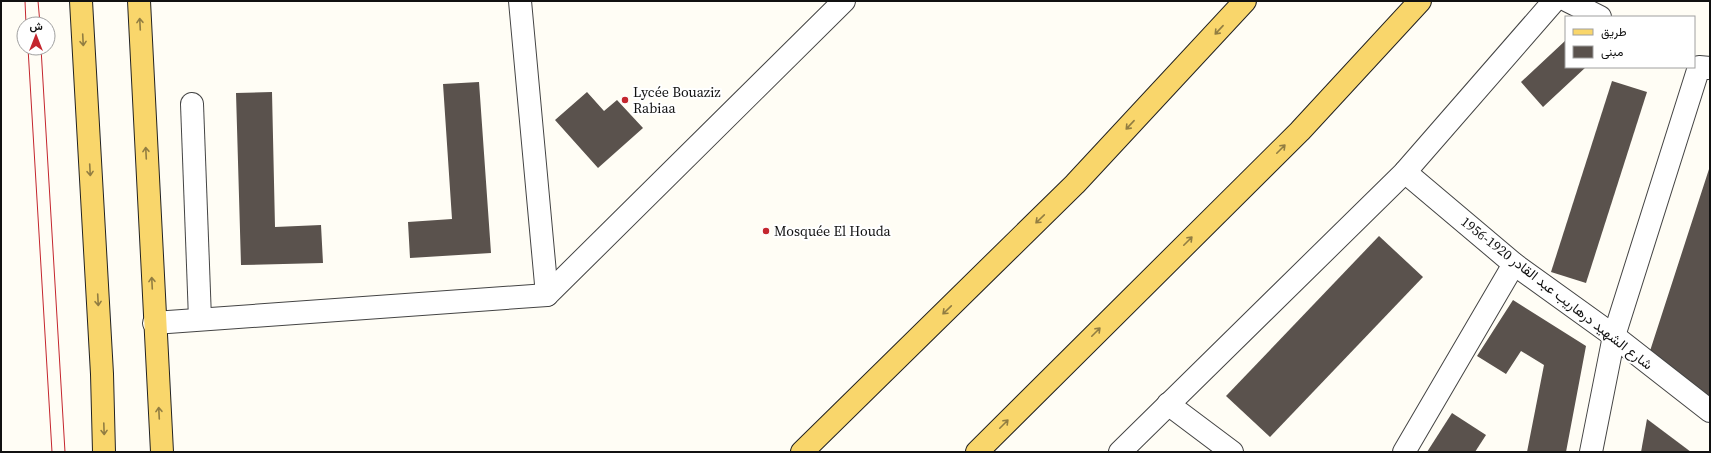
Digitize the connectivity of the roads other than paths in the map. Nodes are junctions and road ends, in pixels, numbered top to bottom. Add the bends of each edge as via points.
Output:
1 (81, 1) edge
2 (139, 1) edge
3 (520, 1) edge
4 (844, 1) edge
5 (1245, 1) edge
6 (1554, 1) edge
7 (1568, 1) edge
8 (1412, 4) edge
9 (1598, 16) edge
10 (1703, 69) edge
11 (192, 104) dead end
12 (1405, 172) junction
13 (1514, 264) junction
14 (547, 295) junction
15 (200, 319) junction
16 (154, 322) junction
17 (1614, 336) junction
18 (1168, 404) junction
19 (1710, 411) edge
20 (104, 452) edge
21 (162, 452) edge
22 (802, 452) edge
23 (976, 452) edge
24 (1120, 452) edge
25 (1232, 452) edge
26 (1404, 452) edge
27 (1591, 452) edge

1 -> 20 main road
16 -> 2 main road
3 - 14 street
4 - 14 street
5 -> 22 main road via 1075,184
6 - 12 street
7 - 9 street
23 -> 8 main road via 1300,131
10 - 17 street
11 - 15 street
12 - 13 street, شارع الشهيد درهاريب عبد القادر 1920-1956
12 - 18 street
13 - 17 street, شارع الشهيد درهاريب عبد القادر 1920-1956
13 - 26 street
14 - 15 street
15 - 16 street
21 -> 16 main road
17 - 19 street, شارع الشهيد درهاريب عبد القادر 1920-1956
17 - 27 street
18 - 24 street
18 - 25 street

